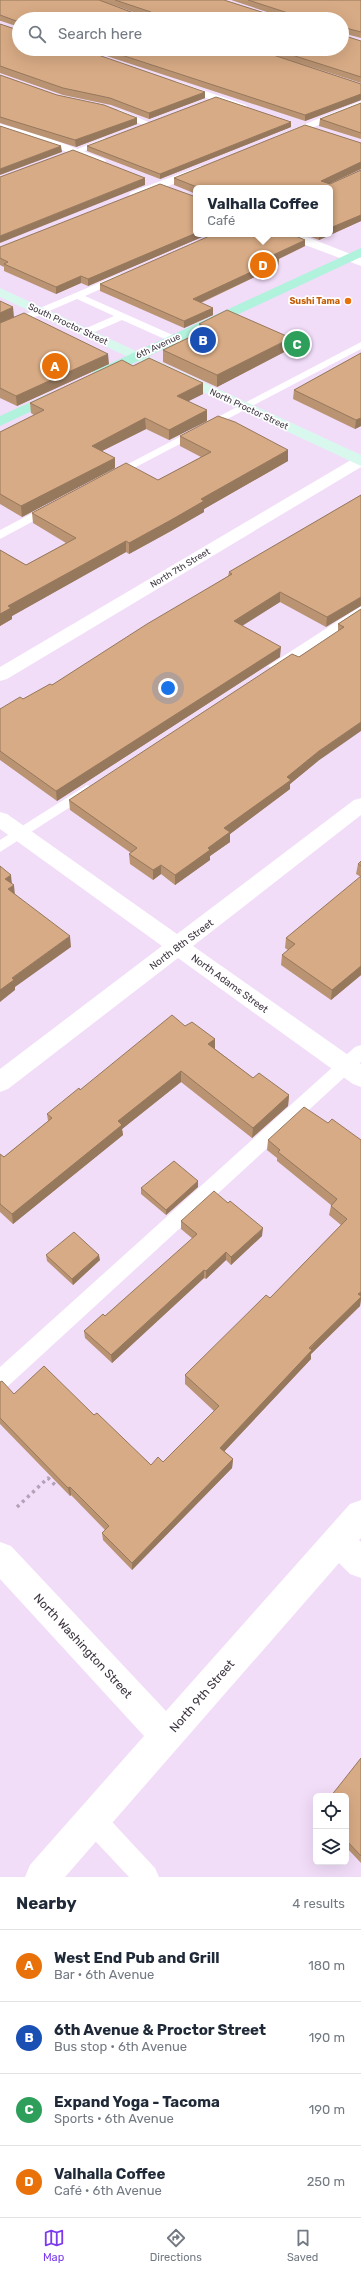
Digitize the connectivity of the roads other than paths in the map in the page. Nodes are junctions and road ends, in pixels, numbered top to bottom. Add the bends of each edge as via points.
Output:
1 (166, 81) edge
2 (217, 98) junction
3 (204, 104) edge
4 (361, 104) edge
5 (107, 108) edge
6 (250, 109) edge
7 (291, 122) edge
8 (0, 127) edge
9 (305, 127) junction
10 (134, 130) edge
11 (319, 131) edge
12 (112, 138) edge
13 (269, 141) edge
14 (76, 152) junction
15 (48, 162) edge
16 (211, 165) edge
17 (111, 166) edge
18 (146, 180) dead end
19 (160, 185) junction
20 (175, 191) edge
21 (124, 200) edge
22 (297, 237) edge
23 (357, 257) edge
24 (128, 274) edge
25 (0, 292) edge
26 (77, 296) junction
27 (41, 311) junction
28 (122, 316) junction
29 (0, 329) edge
30 (86, 332) junction
31 (172, 339) junction
32 (361, 345) edge
33 (137, 356) junction
34 (86, 380) edge
35 (73, 387) edge
36 (242, 406) junction
37 (0, 422) edge
38 (361, 461) edge
39 (104, 480) edge
40 (62, 502) edge
41 (0, 535) edge
42 (361, 610) edge
43 (263, 674) edge
44 (0, 675) edge
45 (99, 782) edge
46 (361, 805) edge
47 (0, 819) edge
48 (20, 834) junction
49 (0, 847) edge
50 (179, 946) junction
51 (356, 1065) edge
52 (0, 1082) edge
53 (0, 1380) edge
54 (361, 1515) edge
55 (338, 1541) junction
56 (0, 1557) edge
57 (361, 1563) edge
58 (167, 1736) junction
59 (92, 1819) junction
60 (42, 1877) edge
61 (146, 1877) edge

1 - 2 street
2 - 3 lane
2 - 6 street
4 - 9 street
5 - 10 lane via 152,123
7 - 9 street
8 - 14 street
9 - 11 street
9 - 13 street
12 - 14 lane
14 - 15 lane
14 - 17 street
16 - 19 street
18 - 19 street
19 - 20 street
19 - 21 street
22 - 23 street
23 - 31 main road, 6th Avenue
24 - 26 lane
25 - 27 street, South Proctor Street
26 - 27 lane
26 - 28 lane
27 - 29 lane
27 - 30 street, South Proctor Street
28 - 30 lane
28 - 31 lane
30 - 33 street, South Proctor Street
31 - 33 main road, 6th Avenue
32 - 36 lane
33 - 34 main road, 6th Avenue
33 - 36 street, North Proctor Street
35 - 37 main road
36 - 38 street, North Proctor Street
36 - 39 lane
38 - 44 street, North 7th Street
40 - 41 lane
42 - 43 lane
45 - 48 lane
46 - 50 street, North 8th Street
47 - 48 street, North Adams Street
48 - 49 lane
48 - 50 street, North Adams Street
50 - 51 street, North Adams Street
50 - 52 street, North 8th Street
51 - 53 lane
54 - 55 street, North 9th Street
55 - 57 street
55 - 58 street, North 9th Street
56 - 58 street, North Washington Street
58 - 59 street, North 9th Street
59 - 60 street, North 9th Street
59 - 61 lane

